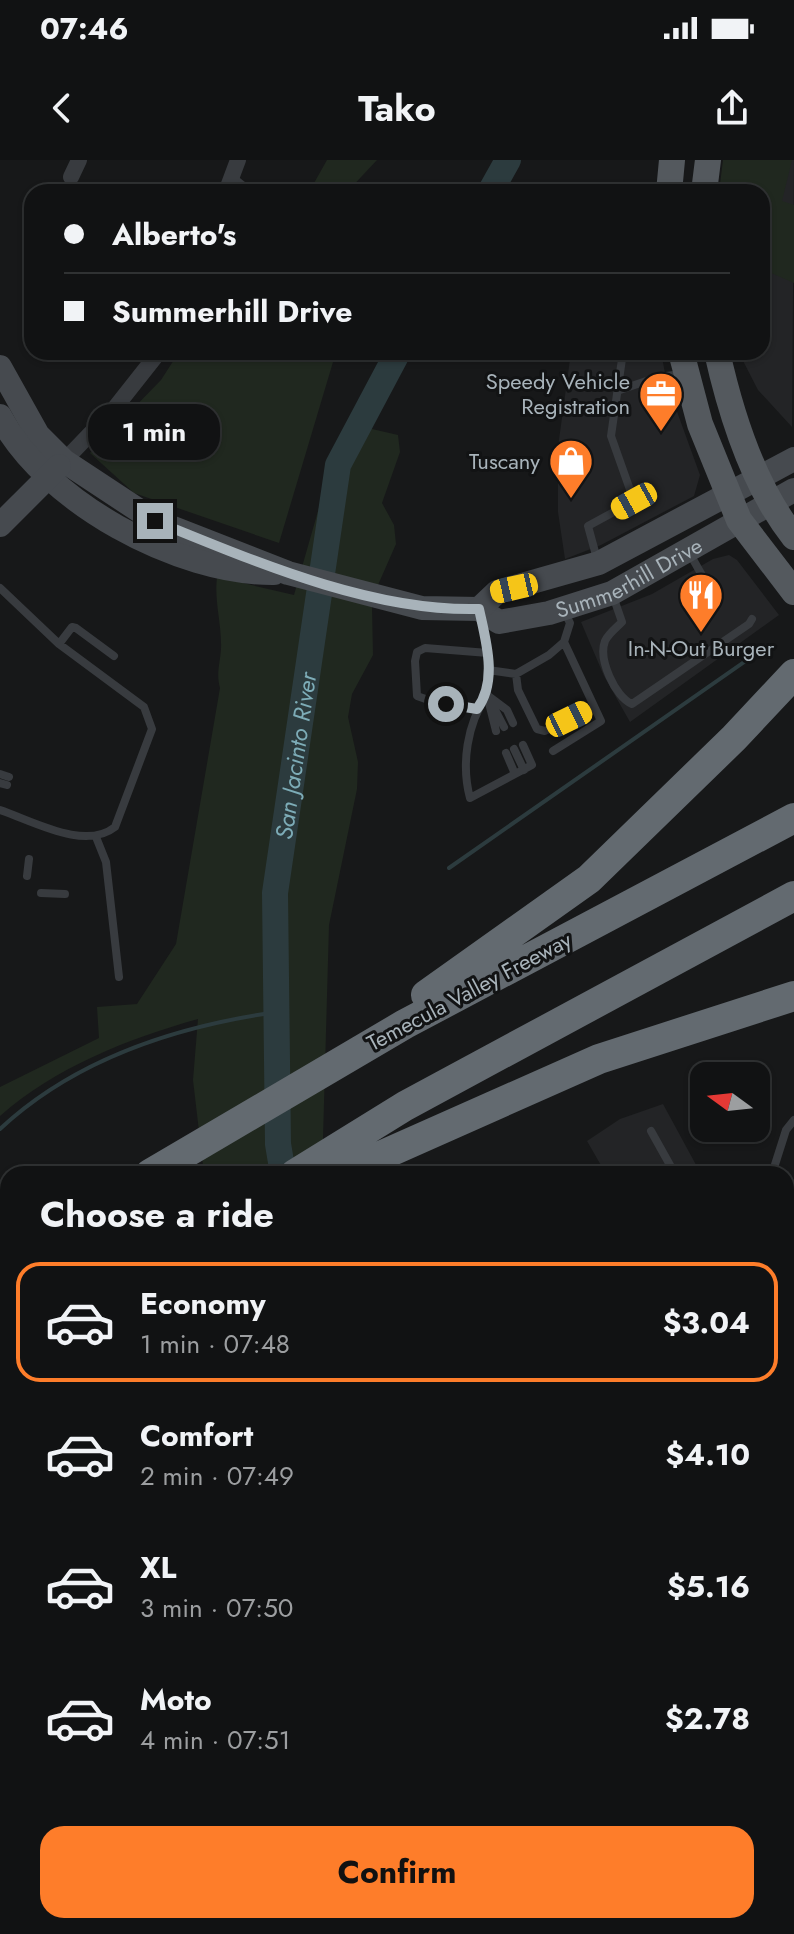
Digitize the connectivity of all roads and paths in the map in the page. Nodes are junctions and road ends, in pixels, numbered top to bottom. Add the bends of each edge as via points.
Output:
1 (79, 160) edge
2 (672, 160) edge
3 (708, 160) edge
4 (71, 177) dead end
5 (670, 184) edge
6 (705, 184) edge
7 (154, 360) edge
8 (622, 360) edge
9 (719, 360) edge
10 (683, 363) edge
11 (0, 367) edge
12 (617, 391) junction
13 (0, 416) edge
14 (794, 459) edge
15 (56, 469) junction
16 (758, 477) junction
17 (729, 493) junction
18 (782, 496) edge
19 (739, 520) junction
20 (0, 525) edge
21 (794, 537) edge
22 (688, 552) junction
23 (599, 563) junction
24 (703, 577) dead end
25 (0, 588) edge
26 (794, 592) edge
27 (612, 593) junction
28 (479, 609) junction
29 (562, 609) junction
30 (752, 619) dead end
31 (564, 642) junction
32 (59, 644) junction
33 (488, 653) junction
34 (114, 656) dead end
35 (488, 670) junction
36 (516, 674) junction
37 (794, 674) edge
38 (487, 695) junction
39 (434, 702) dead end
40 (446, 704) dead end
41 (594, 707) junction
42 (477, 709) junction
43 (504, 727) dead end
44 (553, 751) dead end
45 (524, 770) junction
46 (0, 810) edge
47 (794, 818) edge
48 (96, 837) junction
49 (29, 859) dead end
50 (27, 876) dead end
51 (41, 893) dead end
52 (65, 894) dead end
53 (794, 896) edge
54 (119, 977) dead end
55 (794, 996) edge
56 (405, 1024) junction
57 (794, 1120) edge
58 (651, 1131) dead end
59 (164, 1166) edge
60 (308, 1166) edge
61 (358, 1166) edge
62 (671, 1166) edge
63 (775, 1166) edge

1 - 4 street
2 - 5 main road
3 - 6 main road
7 - 15 street
8 - 12 lane
9 - 16 main road
10 - 12 lane
10 - 17 main road via 700,424
11 - 15 main road, Summerhill Drive
12 - 23 lane via 611,436 634,501 588,526
13 - 15 main road, Summerhill Drive
14 - 16 main road, Summerhill Drive
15 - 20 main road
15 - 28 main road, Summerhill Drive via 76,500 153,547 206,565 288,573 422,608
16 - 17 main road, Summerhill Drive
16 - 18 main road
17 - 19 main road
17 - 23 main road, Summerhill Drive
18 - 19 main road, Summerhill Drive
18 - 21 main road
19 - 22 main road, Summerhill Drive
19 - 26 main road
22 - 24 lane
22 - 27 main road, Summerhill Drive
23 - 28 main road, Summerhill Drive via 497,592
23 - 29 main road via 593,578 565,590 559,598
25 - 32 lane
27 - 29 main road, Summerhill Drive
27 - 30 lane via 622,622 606,638 603,655 620,693 632,704
28 - 29 main road, Summerhill Drive via 499,622
28 - 33 lane
29 - 31 lane via 570,623
31 - 36 lane
31 - 41 lane
32 - 34 lane via 72,627
32 - 48 lane via 144,707 152,729 115,827
33 - 35 lane
33 - 39 lane via 425,648 417,652 417,696
35 - 36 lane
35 - 38 lane
36 - 41 lane via 537,729 545,731
37 - 56 highway via 589,879 419,1000
38 - 42 lane
38 - 43 lane
40 - 42 lane
41 - 44 lane via 601,721
42 - 45 lane via 466,763 470,798
45 - 45 lane via 514,749
46 - 48 lane via 87,839
47 - 56 highway, Temecula Valley Freeway
48 - 54 lane via 106,862
49 - 50 lane
51 - 52 lane
53 - 60 highway via 405,1106
55 - 61 highway via 599,1059
56 - 59 highway, Temecula Valley Freeway
57 - 63 lane
58 - 62 lane

